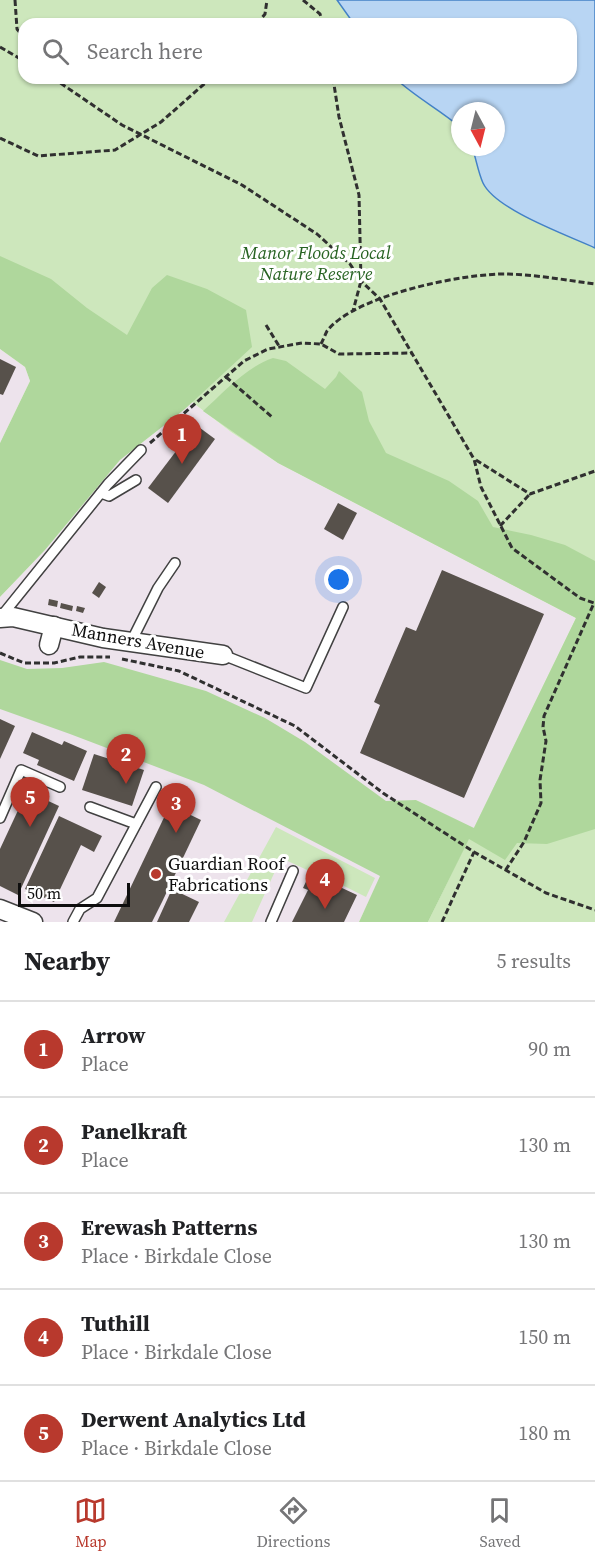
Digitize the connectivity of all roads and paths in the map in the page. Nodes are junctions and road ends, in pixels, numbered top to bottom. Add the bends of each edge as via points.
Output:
1 (15, 0) edge
2 (267, 0) edge
3 (303, 0) edge
4 (262, 18) edge
5 (321, 18) edge
6 (18, 30) edge
7 (0, 47) edge
8 (18, 58) edge
9 (63, 84) edge
10 (204, 84) edge
11 (334, 84) edge
12 (140, 134) junction
13 (0, 138) edge
14 (361, 281) junction
15 (595, 284) edge
16 (380, 299) junction
17 (353, 311) junction
18 (266, 325) dead end
19 (321, 344) junction
20 (279, 346) junction
21 (413, 353) junction
22 (226, 377) junction
23 (272, 417) dead end
24 (141, 450) joint
25 (474, 459) junction
26 (595, 471) edge
27 (136, 480) dead end
28 (101, 493) junction
29 (530, 494) junction
30 (500, 526) junction
31 (175, 563) dead end
32 (595, 603) edge
33 (343, 607) dead end
34 (0, 618) edge
35 (54, 626) junction
36 (131, 642) junction
37 (49, 645) dead end
38 (0, 653) edge
39 (223, 655) joint
40 (60, 787) dead end
41 (156, 787) dead end
42 (90, 807) dead end
43 (0, 818) edge
44 (136, 824) junction
45 (474, 852) junction
46 (505, 870) junction
47 (293, 871) dead end
48 (0, 909) edge
49 (595, 910) edge
50 (33, 922) edge
51 (73, 922) edge
52 (271, 922) edge
53 (442, 922) edge

1 - 6 path
2 - 4 path
3 - 5 path
7 - 8 path
9 - 12 path
10 - 12 path via 161,122
11 - 14 path via 359,195
12 - 13 path via 115,150 38,156
12 - 14 path via 242,185 317,234 350,264
14 - 16 path
14 - 17 path
15 - 16 path via 496,274 458,277
16 - 17 path
16 - 21 path
17 - 19 path via 328,331
18 - 20 path
19 - 20 path
19 - 21 path via 339,354
20 - 22 path via 244,361
21 - 25 path
22 - 23 path
22 - 24 path
24 - 28 lane
25 - 29 path
25 - 30 path via 481,488
26 - 29 path
27 - 28 lane via 109,496
28 - 34 lane
29 - 30 path
30 - 32 path via 512,548 580,598
31 - 36 lane
32 - 46 path via 544,716 541,802 524,842
33 - 39 lane via 306,688
34 - 35 street, Manners Avenue via 26,613
35 - 36 street, Manners Avenue
35 - 37 street, Manners Avenue
36 - 39 street, Manners Avenue
38 - 45 path via 24,663 113,657 179,671 295,726 383,793
40 - 43 lane via 21,770
41 - 44 lane
42 - 44 lane
44 - 51 lane via 97,898 80,909
45 - 46 path
45 - 53 path
46 - 49 path via 546,893
47 - 52 lane
48 - 50 street

